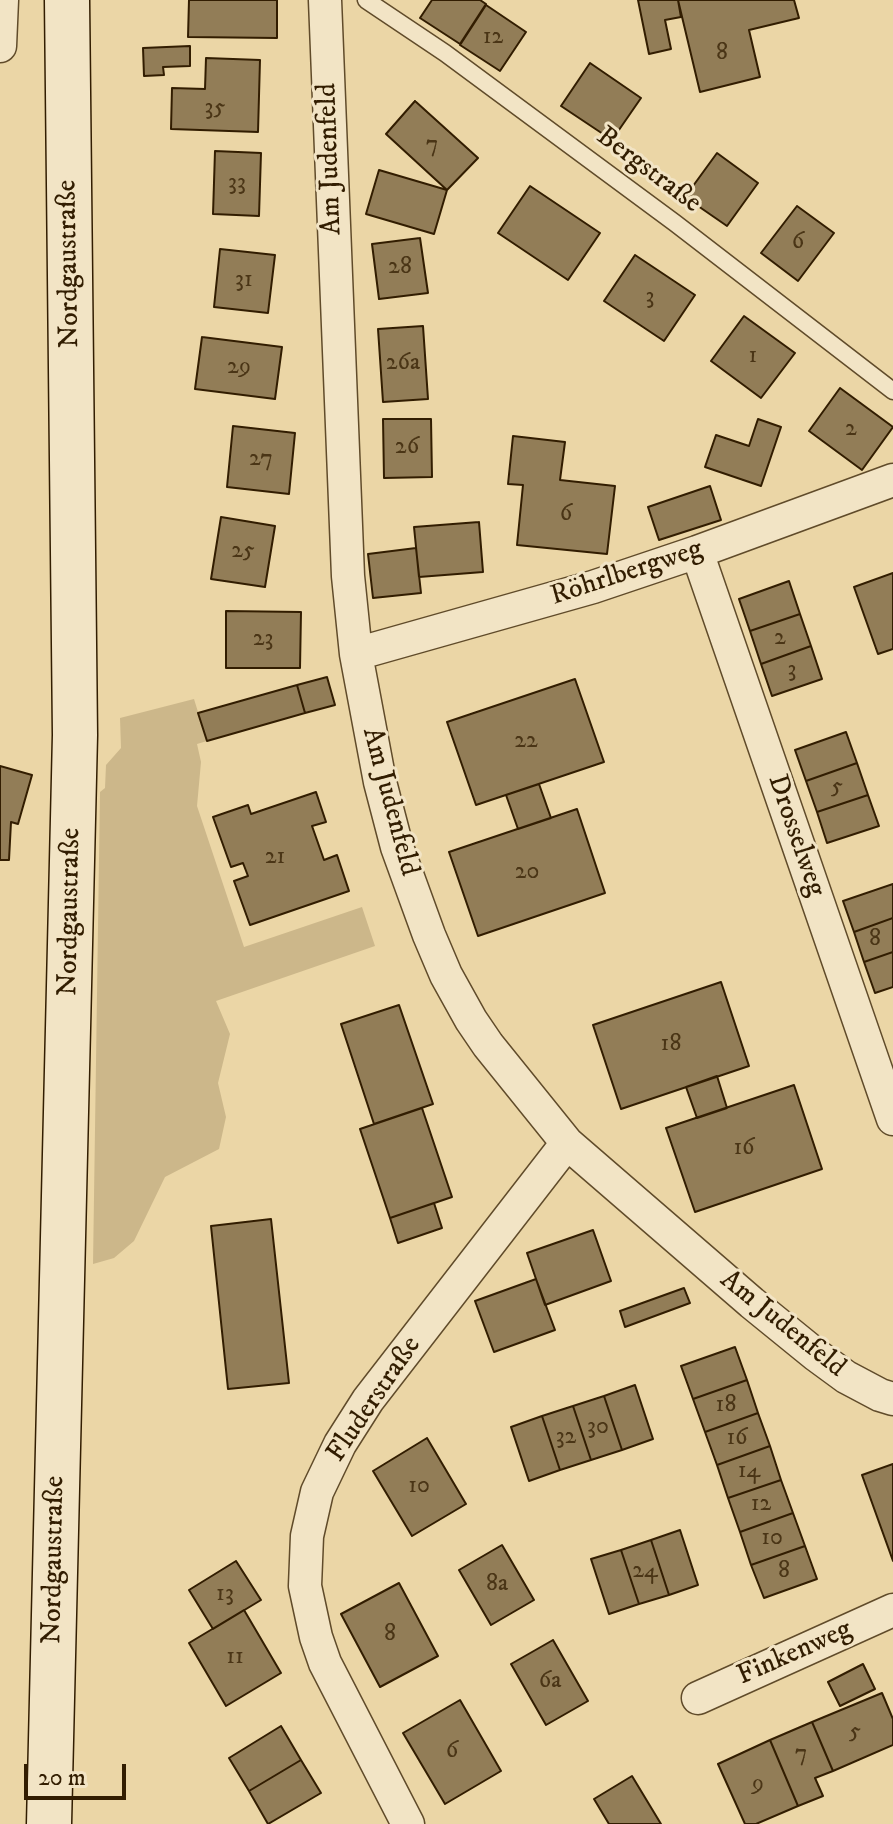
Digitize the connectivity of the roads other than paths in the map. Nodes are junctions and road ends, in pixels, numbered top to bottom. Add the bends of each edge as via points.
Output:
1 (2, 0) edge
2 (67, 0) edge
3 (325, 0) edge
4 (366, 0) edge
5 (0, 46) edge
6 (893, 391) edge
7 (893, 480) edge
8 (697, 552) junction
9 (356, 654) junction
10 (893, 1119) edge
11 (567, 1143) junction
12 (893, 1399) edge
13 (893, 1610) edge
14 (698, 1698) dead end
15 (49, 1824) edge
16 (408, 1824) edge

1 - 5 street
2 - 15 main road, Nordgaustraße via 75,735
3 - 9 street, Am Judenfeld via 348,576
4 - 6 lane, Bergstraße via 675,223
7 - 8 street, Röhrlbergweg
8 - 9 street, Röhrlbergweg
8 - 10 street, Drosselweg
9 - 11 street, Am Judenfeld via 397,847 446,975 488,1045
11 - 12 street, Am Judenfeld via 816,1355 846,1377
11 - 16 street, Fluderstraße via 368,1400 317,1492 307,1536 305,1586 316,1637
13 - 14 street, Finkenweg

